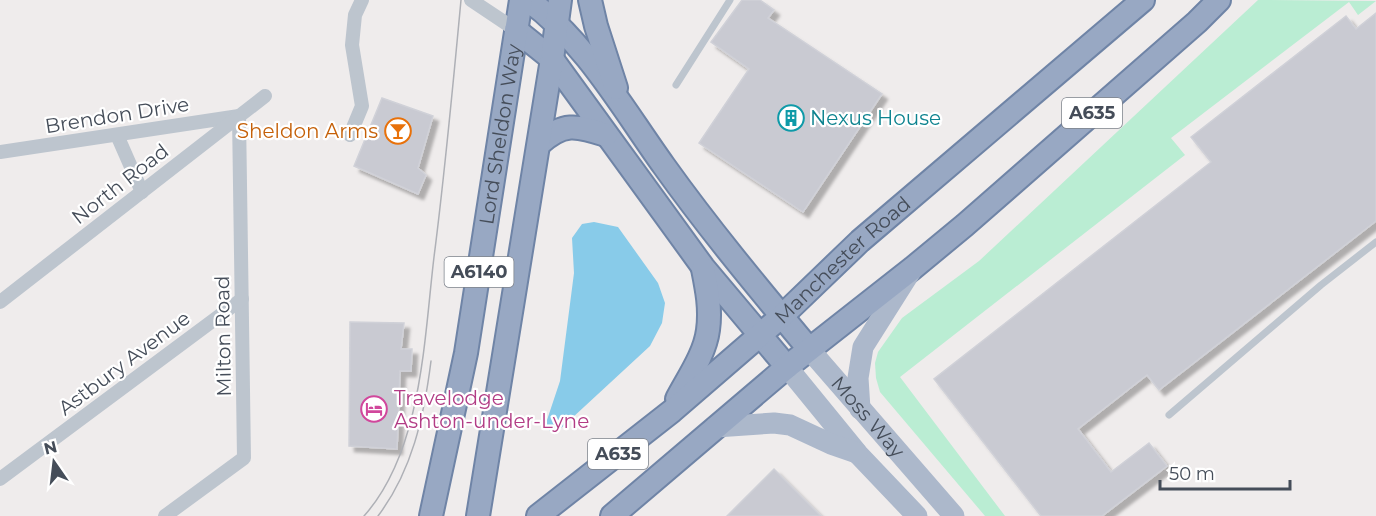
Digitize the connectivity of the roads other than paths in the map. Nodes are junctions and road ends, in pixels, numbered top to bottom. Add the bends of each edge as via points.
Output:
1 (362, 0) edge
2 (471, 0) edge
3 (521, 0) edge
4 (590, 0) edge
5 (730, 0) edge
6 (1143, 0) edge
7 (1219, 0) edge
8 (546, 7) edge
9 (516, 30) junction
10 (552, 59) junction
11 (676, 85) dead end
12 (265, 96) dead end
13 (623, 108) junction
14 (239, 116) junction
15 (117, 135) junction
16 (350, 135) dead end
17 (606, 135) junction
18 (539, 144) junction
19 (0, 152) edge
20 (142, 192) junction
21 (1376, 242) edge
22 (703, 267) junction
23 (913, 268) junction
24 (242, 299) junction
25 (0, 302) edge
26 (782, 316) junction
27 (760, 334) junction
28 (809, 349) junction
29 (787, 367) junction
30 (860, 409) junction
31 (672, 411) junction
32 (1169, 415) dead end
33 (716, 427) junction
34 (858, 454) junction
35 (0, 479) edge
36 (430, 515) edge
37 (165, 516) edge
38 (478, 516) edge
39 (538, 516) edge
40 (612, 516) edge
41 (916, 516) edge
42 (954, 516) edge

1 - 16 street via 355,15 352,45 362,106
2 - 9 street
3 - 9 highway, Lord Sheldon Way / A6140
4 - 13 highway
5 - 11 lane
6 - 26 highway, Manchester Road / A635 via 860,241
7 - 23 highway, A635
8 - 9 highway via 534,26
8 - 10 highway, Lord Sheldon Way / A6140
8 - 13 highway
9 - 10 highway
9 - 36 highway, Lord Sheldon Way / A6140 via 466,353
10 - 17 highway, Lord Sheldon Way
10 - 18 highway, Lord Sheldon Way / A6140
12 - 14 street, North Road
13 - 26 highway via 664,167
14 - 15 street, Brendon Drive
14 - 20 street, North Road
14 - 24 street, Milton Road
15 - 19 street, Brendon Drive
15 - 20 street
17 - 18 highway via 567,127 551,133
17 - 22 highway, Lord Sheldon Way
18 - 38 highway, Lord Sheldon Way / A6140
20 - 25 street, North Road
21 - 32 lane
22 - 27 highway, Lord Sheldon Way
22 - 31 highway via 708,332
23 - 28 highway, A635
23 - 30 main road via 863,347 858,378
24 - 35 street, Astbury Avenue
24 - 37 street, Milton Road via 244,458
26 - 27 highway, Manchester Road / A635
26 - 28 highway, Moss Way
27 - 29 highway, Lord Sheldon Way
27 - 31 highway, Manchester Road / A635
28 - 29 highway, A635
28 - 30 main road, Moss Way
29 - 33 highway, A635
29 - 34 main road, Moss Way
30 - 42 main road, Moss Way
31 - 39 highway, Manchester Road / A635
33 - 34 main road via 790,425
33 - 40 highway, A635
34 - 41 main road, Moss Way

